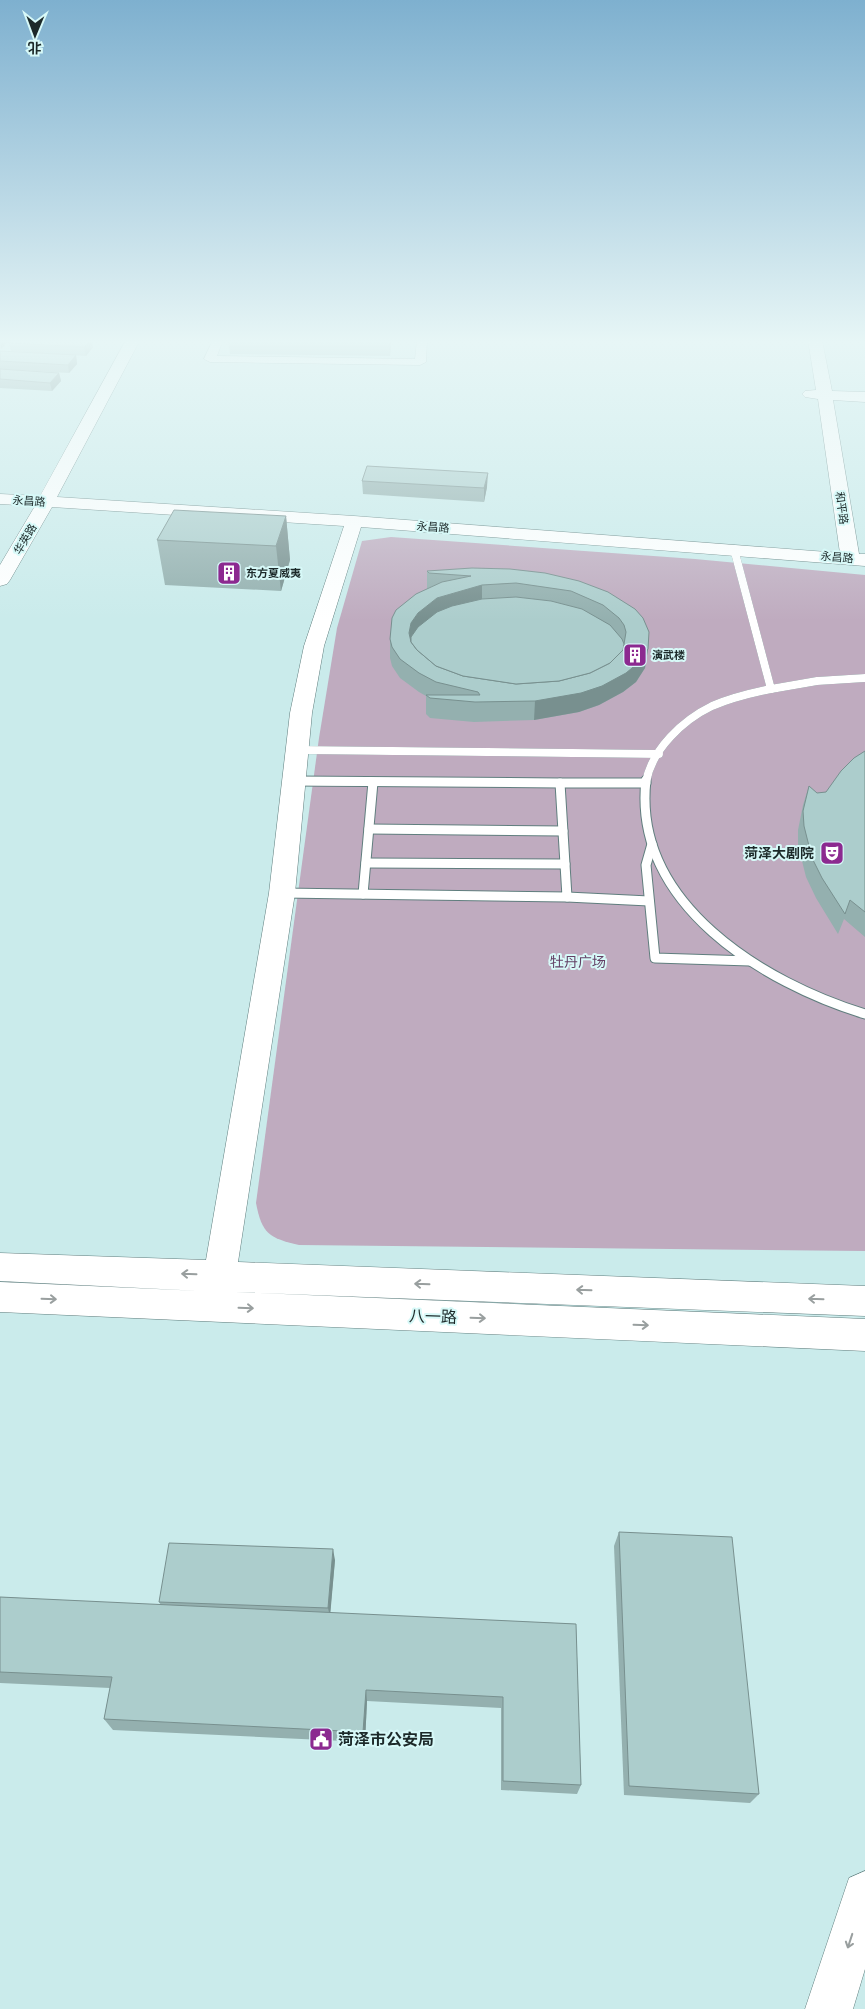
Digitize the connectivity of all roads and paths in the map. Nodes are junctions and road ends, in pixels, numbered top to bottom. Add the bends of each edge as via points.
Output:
1 (83, 434) edge
2 (818, 434) edge
3 (827, 434) edge
4 (818, 451) dead end
5 (0, 499) edge
6 (46, 502) junction
7 (354, 521) junction
8 (829, 538) dead end
9 (734, 549) junction
10 (831, 557) junction
11 (857, 559) edge
12 (0, 580) edge
13 (865, 678) edge
14 (772, 689) junction
15 (299, 750) junction
16 (659, 754) junction
17 (295, 781) junction
18 (373, 782) junction
19 (560, 783) junction
20 (646, 783) junction
21 (369, 829) junction
22 (563, 831) junction
23 (652, 844) junction
24 (366, 863) junction
25 (565, 864) junction
26 (282, 893) junction
27 (363, 894) junction
28 (567, 897) junction
29 (649, 901) junction
30 (751, 961) junction
31 (865, 1014) edge
32 (0, 1267) edge
33 (0, 1297) edge
34 (865, 1301) edge
35 (214, 1306) junction
36 (865, 1335) edge
37 (865, 1894) edge
38 (829, 2009) edge

1 - 6 main road, 华英路
2 - 4 main road, 和平路
3 - 11 main road, 和平路
5 - 6 main road, 永昌路
6 - 7 main road, 永昌路
6 - 12 main road, 华英路
7 - 9 main road, 永昌路
7 - 15 main road via 314,646
8 - 10 main road, 和平路
9 - 10 main road, 永昌路
9 - 14 lane
10 - 11 main road, 永昌路
13 - 14 lane via 817,681
14 - 16 lane via 732,699 704,711 684,725
15 - 16 lane
15 - 17 main road
16 - 20 lane via 650,765
17 - 18 lane
17 - 26 main road
18 - 19 lane
18 - 21 lane
19 - 20 lane
19 - 22 lane
20 - 23 lane via 647,820
21 - 22 lane
21 - 24 lane
22 - 25 lane
23 - 29 lane via 646,865
23 - 30 lane via 663,873 676,892 714,936
24 - 25 lane
24 - 27 lane
25 - 28 lane
26 - 27 lane
26 - 35 main road
27 - 28 lane
28 - 29 lane
29 - 30 lane via 655,958
30 - 31 lane via 806,992 847,1010
34 -> 32 main road
33 -> 35 main road, 八一路
35 -> 36 main road, 八一路
37 -> 38 main road

